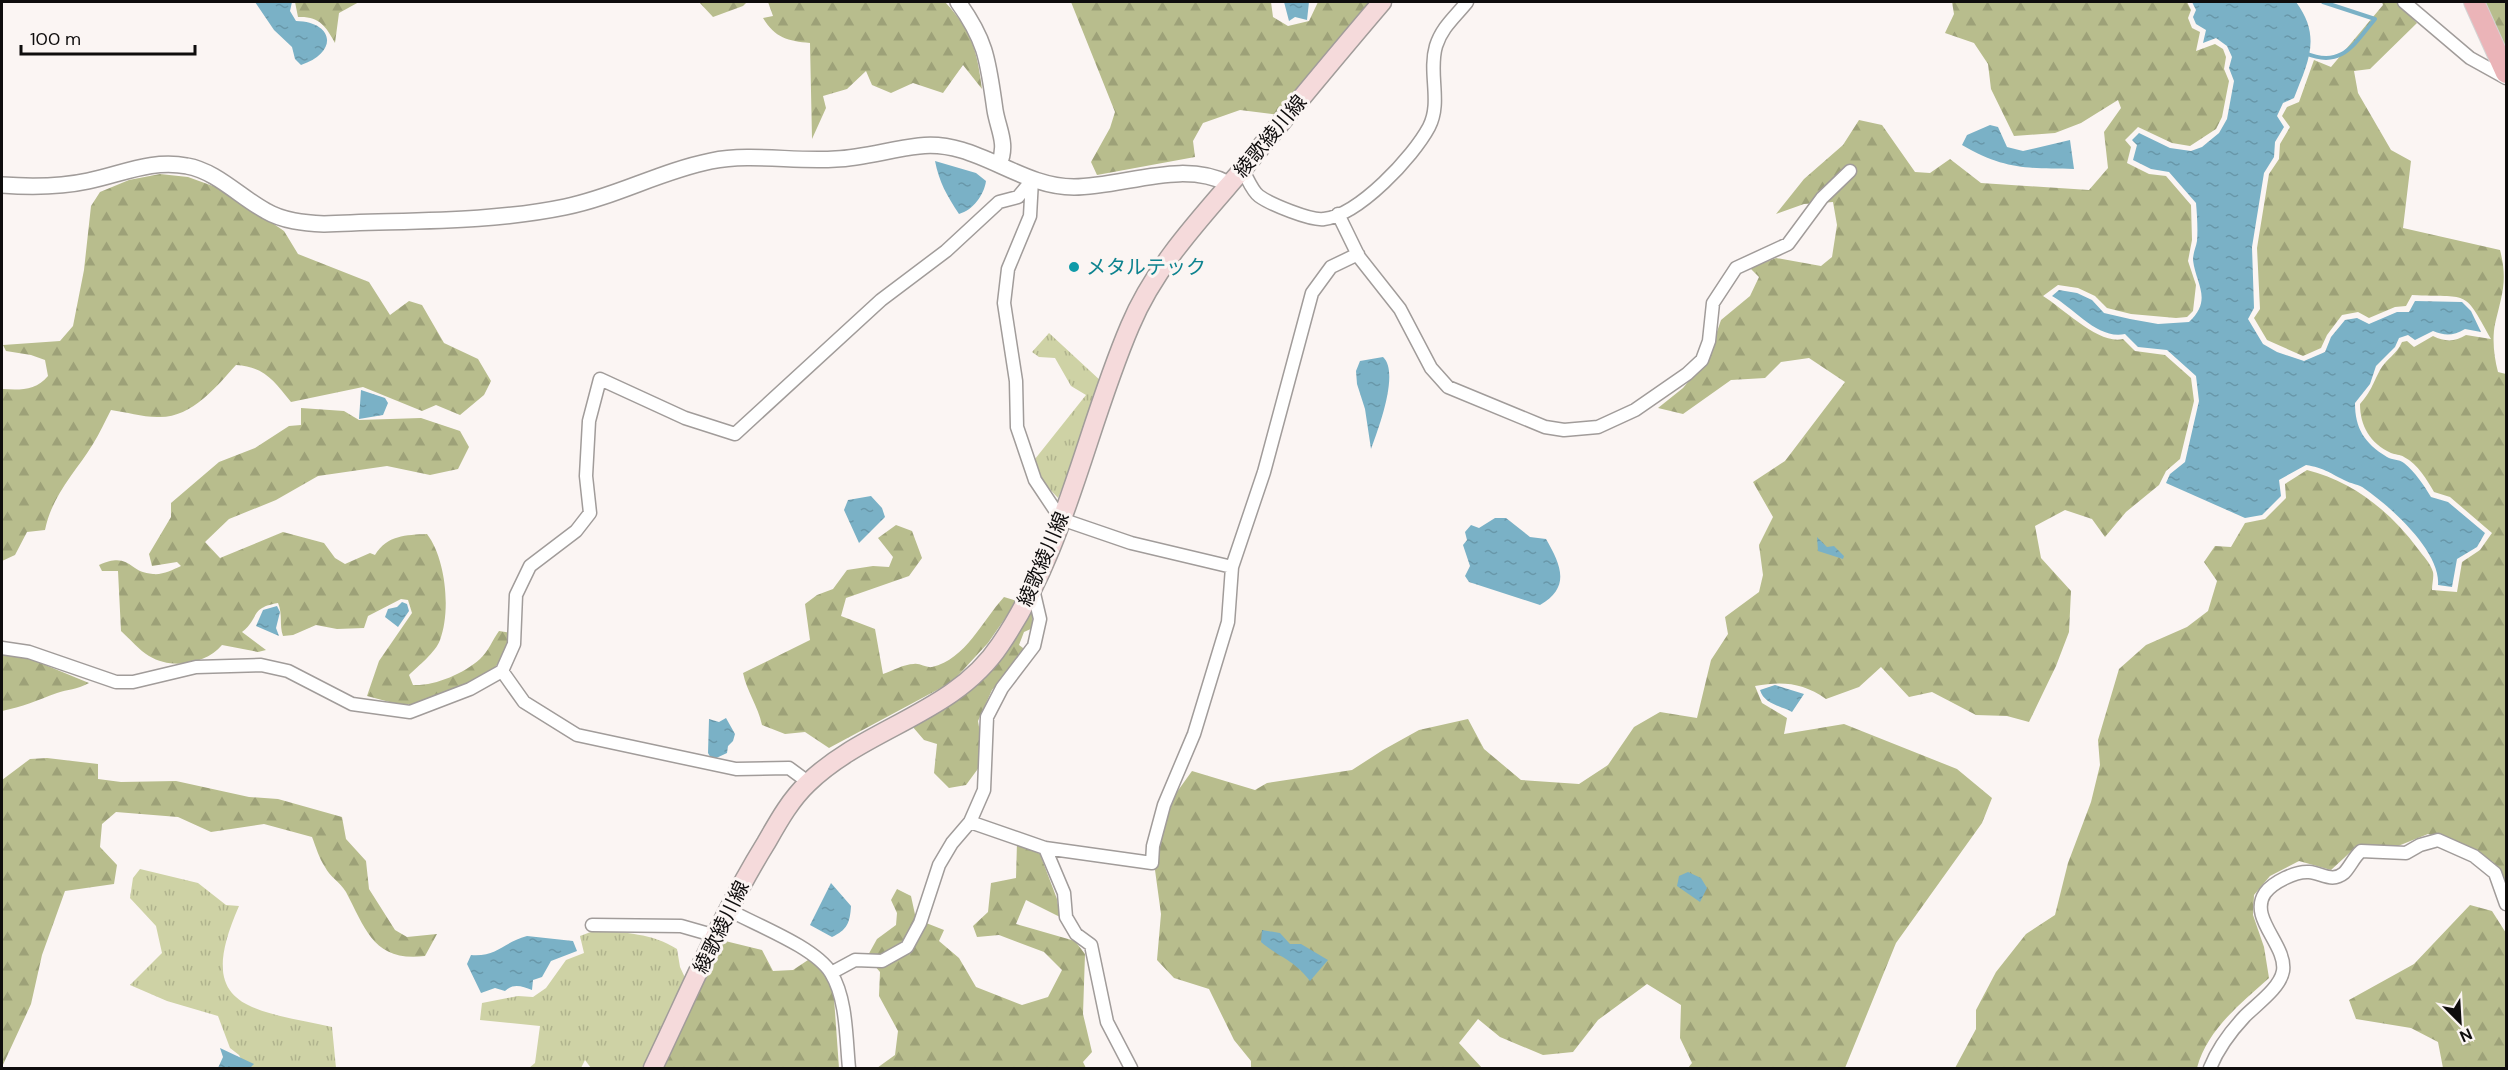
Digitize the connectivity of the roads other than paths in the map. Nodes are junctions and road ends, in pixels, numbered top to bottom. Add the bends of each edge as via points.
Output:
1 (958, 2) edge
2 (1383, 2) edge
3 (1467, 2) edge
4 (2404, 2) edge
5 (2475, 2) edge
6 (2506, 73) edge
7 (2506, 78) edge
8 (999, 164) junction
9 (1242, 169) junction
10 (1850, 171) dead end
11 (1032, 180) junction
12 (1229, 184) junction
13 (2, 185) edge
14 (1338, 214) junction
15 (1358, 254) junction
16 (1061, 519) junction
17 (1232, 567) junction
18 (1033, 589) junction
19 (2, 648) edge
20 (502, 671) junction
21 (808, 782) junction
22 (970, 822) junction
23 (1045, 848) junction
24 (2506, 904) edge
25 (729, 910) junction
26 (592, 925) dead end
27 (716, 936) junction
28 (831, 973) junction
29 (653, 1068) edge
30 (849, 1068) edge
31 (1131, 1068) edge
32 (2210, 1068) edge

1 - 8 street via 978,32 989,61 1003,149
2 - 9 main road, 綾歌綾川線
3 - 14 street via 1443,28 1436,48 1436,107 1429,127 1386,180
4 - 7 street via 2470,58
5 - 6 main road
8 - 11 street
8 - 13 street via 953,146 920,146 838,159 733,158 710,161 563,207 504,215 324,224 303,223 268,212 204,171 168,163 87,182
9 - 12 main road, 綾歌綾川線
9 - 14 street via 1258,196 1309,217 1324,219
10 - 15 street via 1822,198 1788,244 1736,268 1713,303 1709,341 1702,360 1687,375 1635,410 1599,427 1545,427 1448,387 1431,368 1400,309
11 - 12 street via 1075,188 1196,174
11 - 16 street via 1030,216 1008,269 1004,303 1016,381 1017,427 1035,480
11 - 20 street via 1018,197 999,202 946,251 881,300 735,434 685,418 600,379 589,421 586,476 590,513 576,531 530,566 516,595 514,644
12 - 16 main road, 綾歌綾川線 via 1170,256 1147,291 1130,326
14 - 15 street
15 - 17 street via 1331,267 1312,293 1264,472
16 - 17 street via 1131,543
16 - 18 main road, 綾歌綾川線
17 - 23 street via 1228,622 1197,725 1164,805 1152,863
18 - 21 main road, 綾歌綾川線 via 997,650 972,679 940,703 841,756
18 - 22 street via 1040,619 1034,646 1002,688 987,717 984,790
19 - 20 street via 29,652 117,681 133,682 196,667 261,665 288,671 352,704 410,712 470,689
20 - 21 street via 525,702 578,735 736,769 789,768
21 - 25 main road, 綾歌綾川線 via 792,800 750,868
22 - 23 street
22 - 28 street via 939,865 908,947 882,961 855,960
23 - 31 street via 1064,893 1066,917 1076,933 1091,945 1107,1022
24 - 32 street via 2495,873 2474,856 2438,840 2406,853 2361,851 2344,873 2330,879 2310,872 2282,880 2265,893 2262,902 2263,921 2281,954 2283,971 2275,986 2218,1049
25 - 27 main road, 綾歌綾川線
25 - 28 street via 814,956
26 - 27 street via 681,926
27 - 29 main road, 綾歌綾川線
28 - 30 street via 842,1011

